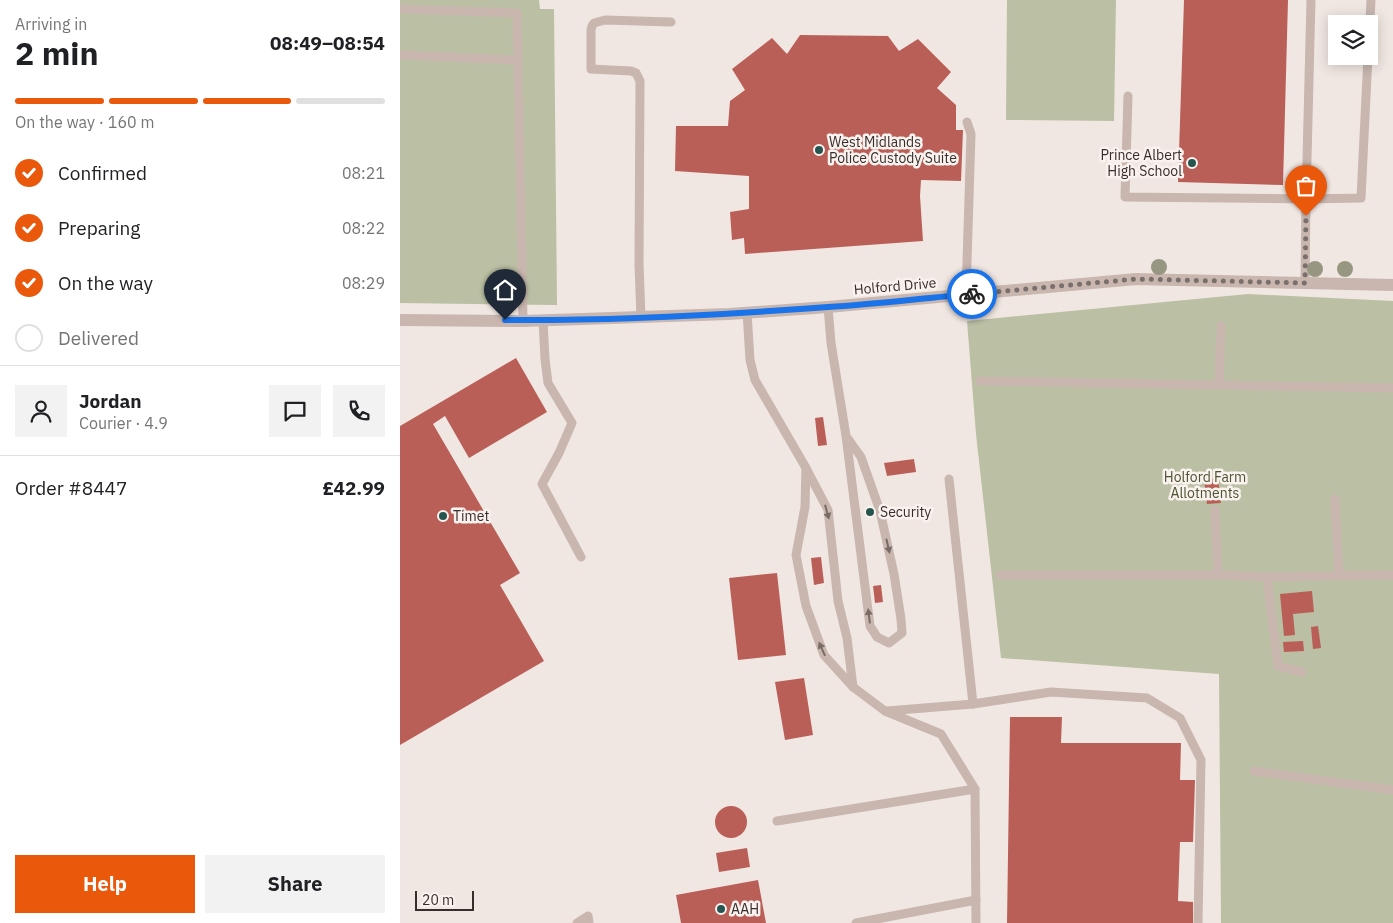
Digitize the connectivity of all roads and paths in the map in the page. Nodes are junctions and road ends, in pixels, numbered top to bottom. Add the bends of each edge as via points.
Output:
1 (1310, 0) edge
2 (1371, 0) edge
3 (400, 9) edge
4 (1370, 15) edge
5 (671, 22) dead end
6 (400, 55) edge
7 (518, 60) junction
8 (1368, 65) edge
9 (1128, 96) dead end
10 (967, 122) dead end
11 (1306, 199) junction
12 (1305, 283) junction
13 (1393, 285) edge
14 (966, 294) junction
15 (828, 307) junction
16 (747, 312) junction
17 (641, 318) junction
18 (400, 320) edge
19 (543, 320) junction
20 (523, 321) junction
21 (1221, 326) dead end
22 (980, 381) dead end
23 (1219, 384) junction
24 (1393, 388) edge
25 (846, 436) junction
26 (806, 468) junction
27 (949, 479) dead end
28 (1335, 499) dead end
29 (1215, 510) dead end
30 (581, 557) dead end
31 (1000, 575) dead end
32 (1218, 575) junction
33 (1393, 575) edge
34 (1339, 576) junction
35 (1267, 577) junction
36 (1302, 672) dead end
37 (853, 687) junction
38 (973, 704) junction
39 (884, 711) junction
40 (1254, 771) dead end
41 (976, 790) junction
42 (1393, 790) edge
43 (777, 821) dead end
44 (976, 900) junction
45 (577, 923) edge
46 (589, 923) edge
47 (856, 923) edge
48 (976, 923) edge
49 (1198, 923) edge

1 - 11 lane
2 - 4 lane
3 - 7 lane via 517,13
5 - 17 lane via 605,20 594,23 591,30 591,69 632,70 640,81
6 - 7 lane
7 - 20 lane
8 - 11 lane via 1361,198
9 - 11 lane via 1125,197
10 - 14 lane via 971,134
11 - 12 lane
12 - 13 street, Holford Drive
12 - 14 street, Holford Drive via 1136,279
14 - 15 street, Holford Drive
15 - 16 street, Holford Drive
15 - 25 lane via 830,343
16 - 17 street, Holford Drive
16 - 26 lane via 750,360 755,380
17 - 19 street, Holford Drive
18 - 20 street, Holford Drive
19 - 20 street, Holford Drive
19 - 30 lane via 548,383 572,423 542,484
21 - 23 lane
22 - 23 lane
23 - 24 lane
25 -> 25 lane via 861,457 880,511 894,574 902,633 889,643 877,638 870,626
26 -> 37 lane via 828,510 838,601 847,638
37 -> 26 lane via 824,655 806,606 796,555 805,507
27 - 38 lane
28 - 34 lane
29 - 32 lane
31 - 32 lane
32 - 35 lane
33 - 34 lane
34 - 35 lane
35 - 36 lane via 1278,666
37 - 39 lane
38 - 39 lane
38 - 49 lane via 1052,692 1147,698 1180,718 1200,760
39 - 41 lane via 940,734
40 - 42 lane
41 - 43 lane
41 - 44 lane
44 - 47 lane
44 - 48 lane
45 - 46 lane via 588,916

